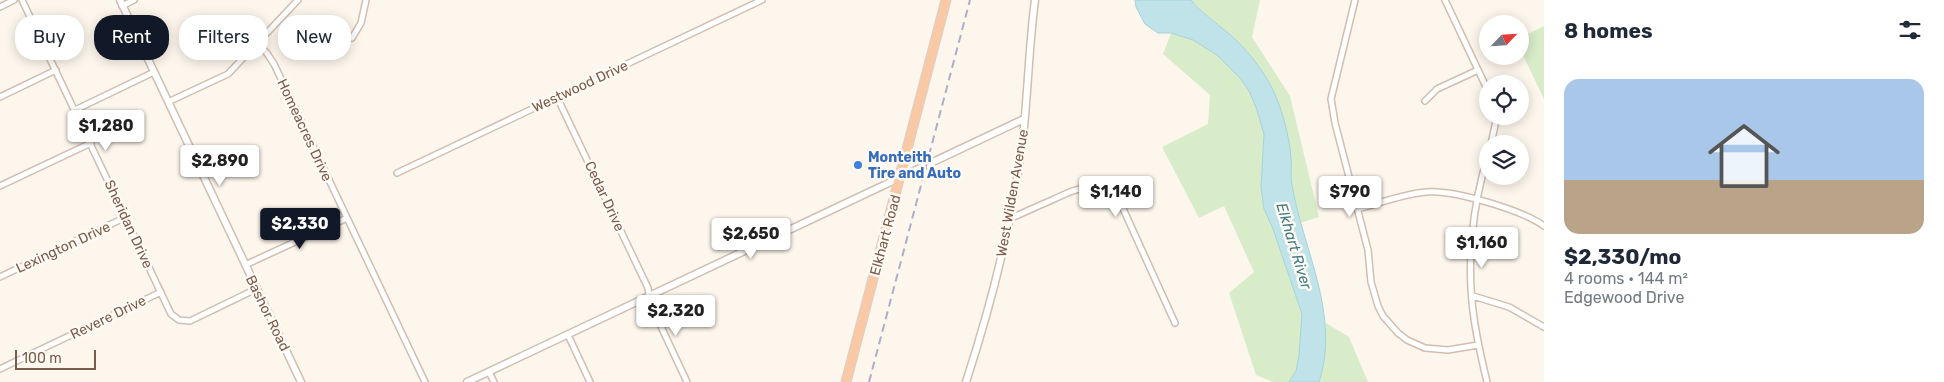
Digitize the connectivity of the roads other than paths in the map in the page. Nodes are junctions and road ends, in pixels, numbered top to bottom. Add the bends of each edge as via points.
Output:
1 (14, 0) edge
2 (22, 0) edge
3 (134, 0) edge
4 (298, 0) edge
5 (366, 0) edge
6 (762, 0) edge
7 (946, 0) edge
8 (1035, 0) edge
9 (1355, 0) edge
10 (1445, 0) edge
11 (121, 3) edge
12 (0, 7) edge
13 (268, 32) edge
14 (352, 38) dead end
15 (268, 55) edge
16 (242, 60) edge
17 (56, 70) junction
18 (1478, 70) junction
19 (154, 72) junction
20 (1480, 75) edge
21 (0, 96) edge
22 (558, 97) junction
23 (1425, 101) dead end
24 (168, 102) junction
25 (75, 110) junction
26 (1024, 119) junction
27 (91, 143) junction
28 (397, 173) dead end
29 (900, 177) junction
30 (1481, 185) edge
31 (0, 186) edge
32 (1477, 200) junction
33 (1358, 209) junction
34 (126, 217) junction
35 (347, 218) junction
36 (1009, 219) junction
37 (1544, 226) edge
38 (245, 265) junction
39 (0, 277) edge
40 (256, 289) junction
41 (161, 292) junction
42 (1473, 296) junction
43 (649, 297) junction
44 (1176, 323) dead end
45 (1544, 327) edge
46 (568, 335) junction
47 (1478, 345) junction
48 (0, 369) edge
49 (489, 372) junction
50 (301, 382) edge
51 (425, 382) edge
52 (467, 382) edge
53 (494, 382) edge
54 (590, 382) edge
55 (686, 382) edge
56 (846, 382) edge
57 (966, 382) edge
58 (1487, 382) edge

1 - 12 street
2 - 17 street, Sheridan Drive
3 - 11 street
4 - 13 street
5 - 14 street via 361,23
6 - 22 street, Westwood Drive
7 - 29 highway, Elkhart Road
8 - 26 street, West Wilden Avenue
9 - 33 street via 1331,99
10 - 18 street
11 - 19 street, Bashor Road
15 - 35 street, Homeacres Drive
16 - 24 street via 228,74
17 - 21 street
17 - 25 street, Sheridan Drive
18 - 20 street
18 - 23 street via 1437,89
19 - 24 street, Bashor Road
19 - 25 street
22 - 28 street, Westwood Drive
22 - 43 street, Cedar Drive via 648,288
24 - 38 street, Bashor Road
25 - 27 street, Sheridan Drive
26 - 29 street
26 - 36 street, West Wilden Avenue
27 - 31 street
27 - 34 street, Sheridan Drive
29 - 43 street
29 - 56 highway, Elkhart Road
30 - 32 street
32 - 33 street via 1448,193 1425,192
32 - 37 street via 1516,211
32 - 42 street via 1472,252
33 - 47 street via 1374,294 1390,325 1407,340 1424,348 1448,350
34 - 39 street, Lexington Drive
34 - 41 street, Sheridan Drive
35 - 38 street
35 - 51 street, Homeacres Drive
36 - 44 street via 1081,188 1094,187 1108,192 1120,202
36 - 57 street, West Wilden Avenue via 990,304
38 - 40 street, Bashor Road
40 - 41 street, Sheridan Drive via 190,321 179,320 172,314
40 - 50 street, Bashor Road
41 - 48 street, Revere Drive
42 - 45 street via 1508,307
42 - 47 street
43 - 46 street
43 - 55 street, Cedar Drive
46 - 49 street
46 - 54 street
47 - 58 street
49 - 52 street
49 - 53 street

